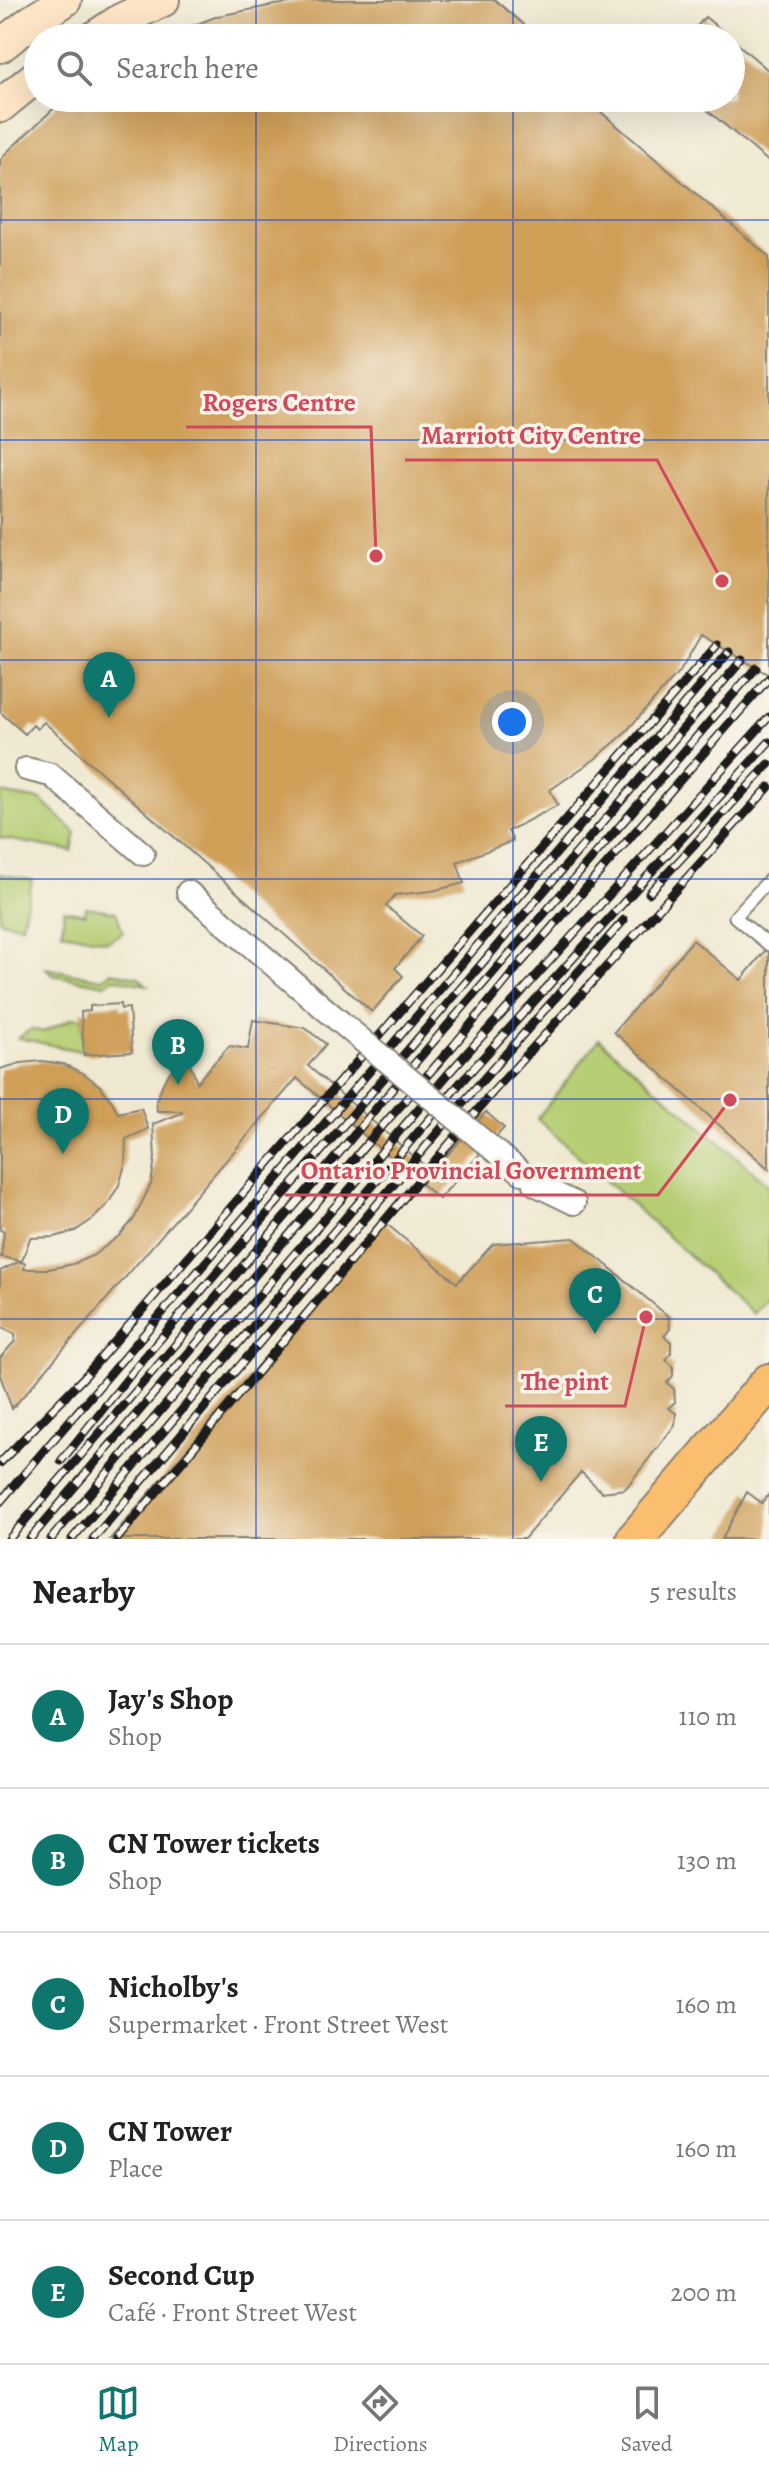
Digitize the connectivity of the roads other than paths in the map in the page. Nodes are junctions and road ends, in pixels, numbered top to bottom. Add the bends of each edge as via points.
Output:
1 (65, 0) edge
2 (163, 0) edge
3 (31, 24) edge
4 (115, 24) edge
5 (24, 29) edge
6 (0, 46) edge
7 (24, 83) edge
8 (3, 96) edge
9 (26, 769) dead end
10 (143, 854) dead end
11 (769, 880) edge
12 (188, 892) dead end
13 (769, 945) edge
14 (574, 1203) dead end
15 (768, 1384) edge
16 (635, 1539) edge

1 - 3 street
2 - 4 street
5 - 6 street
7 - 8 street
9 - 10 street via 51,775
11 - 13 lane via 735,917
12 - 14 street, bridge via 528,1178
15 - 16 main road

